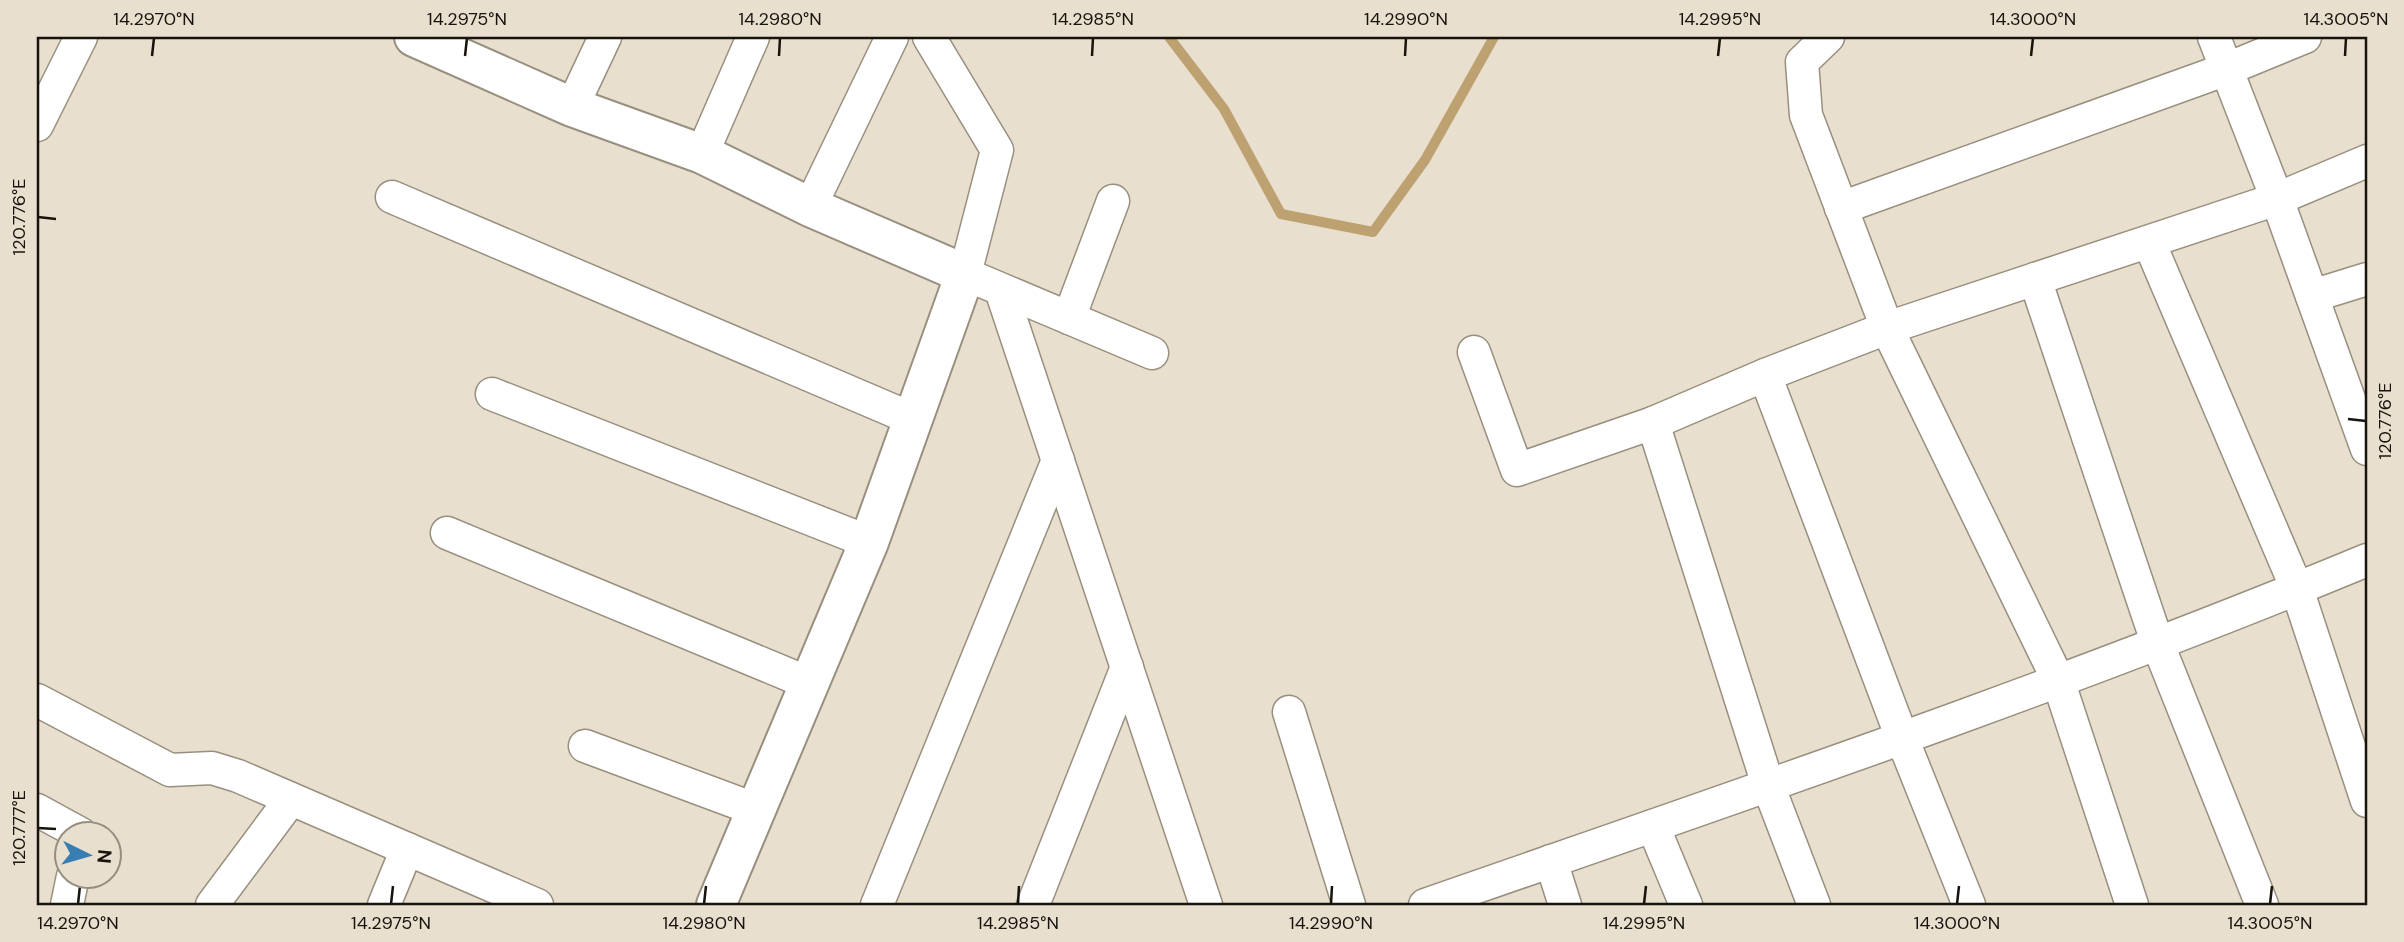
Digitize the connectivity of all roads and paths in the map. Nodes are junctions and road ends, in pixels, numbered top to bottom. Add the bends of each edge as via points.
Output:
1 (81, 37) edge
2 (414, 37) edge
3 (604, 37) edge
4 (753, 37) edge
5 (891, 37) edge
6 (929, 37) edge
7 (1828, 37) edge
8 (2214, 37) edge
9 (2305, 37) edge
10 (461, 46) edge
11 (2227, 69) junction
12 (572, 107) junction
13 (37, 125) edge
14 (702, 154) junction
15 (2367, 161) edge
16 (392, 197) dead end
17 (2277, 199) junction
18 (1113, 201) dead end
19 (810, 207) junction
20 (1841, 208) junction
21 (2148, 242) junction
22 (965, 274) junction
23 (2035, 279) junction
24 (2367, 279) edge
25 (1001, 290) junction
26 (2312, 296) junction
27 (1069, 318) junction
28 (1887, 328) junction
29 (1474, 352) dead end
30 (1152, 353) dead end
31 (1765, 375) junction
32 (492, 394) dead end
33 (2362, 417) edge
34 (915, 420) junction
35 (1654, 423) junction
36 (2367, 449) edge
37 (1058, 460) junction
38 (447, 533) dead end
39 (869, 542) junction
40 (2367, 560) edge
41 (2297, 589) junction
42 (2157, 642) junction
43 (1127, 667) junction
44 (2058, 680) junction
45 (811, 684) junction
46 (37, 700) edge
47 (1289, 712) dead end
48 (1902, 738) junction
49 (585, 746) dead end
50 (1768, 785) junction
51 (2366, 793) edge
52 (291, 799) junction
53 (37, 810) edge
54 (757, 810) junction
55 (55, 820) edge
56 (1653, 826) junction
57 (407, 849) junction
58 (1550, 861) junction
59 (533, 904) edge
60 (212, 905) edge
61 (384, 905) edge
62 (716, 905) edge
63 (877, 905) edge
64 (1033, 905) edge
65 (1206, 905) edge
66 (1349, 905) edge
67 (1425, 905) edge
68 (1565, 905) edge
69 (1686, 905) edge
70 (1814, 905) edge
71 (1969, 905) edge
72 (2132, 905) edge
73 (2262, 905) edge

1 - 13 street
2 - 10 street
3 - 12 street
4 - 14 street
5 - 19 street
6 - 22 street via 997,150
7 - 20 street via 1802,62 1806,115
8 - 11 street
9 - 11 street
10 - 12 street
11 - 17 street
11 - 20 street
12 - 14 street
14 - 19 street
15 - 17 street
16 - 34 street
17 - 21 street
17 - 26 street
18 - 27 street
19 - 22 street
20 - 28 street
21 - 23 street
21 - 41 street
22 - 25 street
22 - 34 street
23 - 28 street
23 - 42 street
24 - 26 street
25 - 27 street
25 - 37 street
26 - 33 street
27 - 30 street
28 - 31 street
28 - 44 street
29 - 35 street via 1517,470
31 - 35 street
31 - 48 street
32 - 39 street
33 - 36 street
34 - 39 street
35 - 50 street
37 - 43 street
37 - 63 street
38 - 45 street
39 - 45 street
40 - 41 street
41 - 42 street
41 - 51 street
42 - 44 street
42 - 73 street
43 - 64 street
43 - 65 street
44 - 48 street
44 - 72 street
45 - 54 street
46 - 52 street via 170,770 212,768
47 - 66 street
48 - 50 street
48 - 71 street
49 - 54 street
50 - 56 street
50 - 70 street
52 - 57 street
52 - 60 street
53 - 55 street
54 - 62 street
56 - 58 street
56 - 69 street
57 - 59 street
57 - 61 street
58 - 67 street
58 - 68 street

